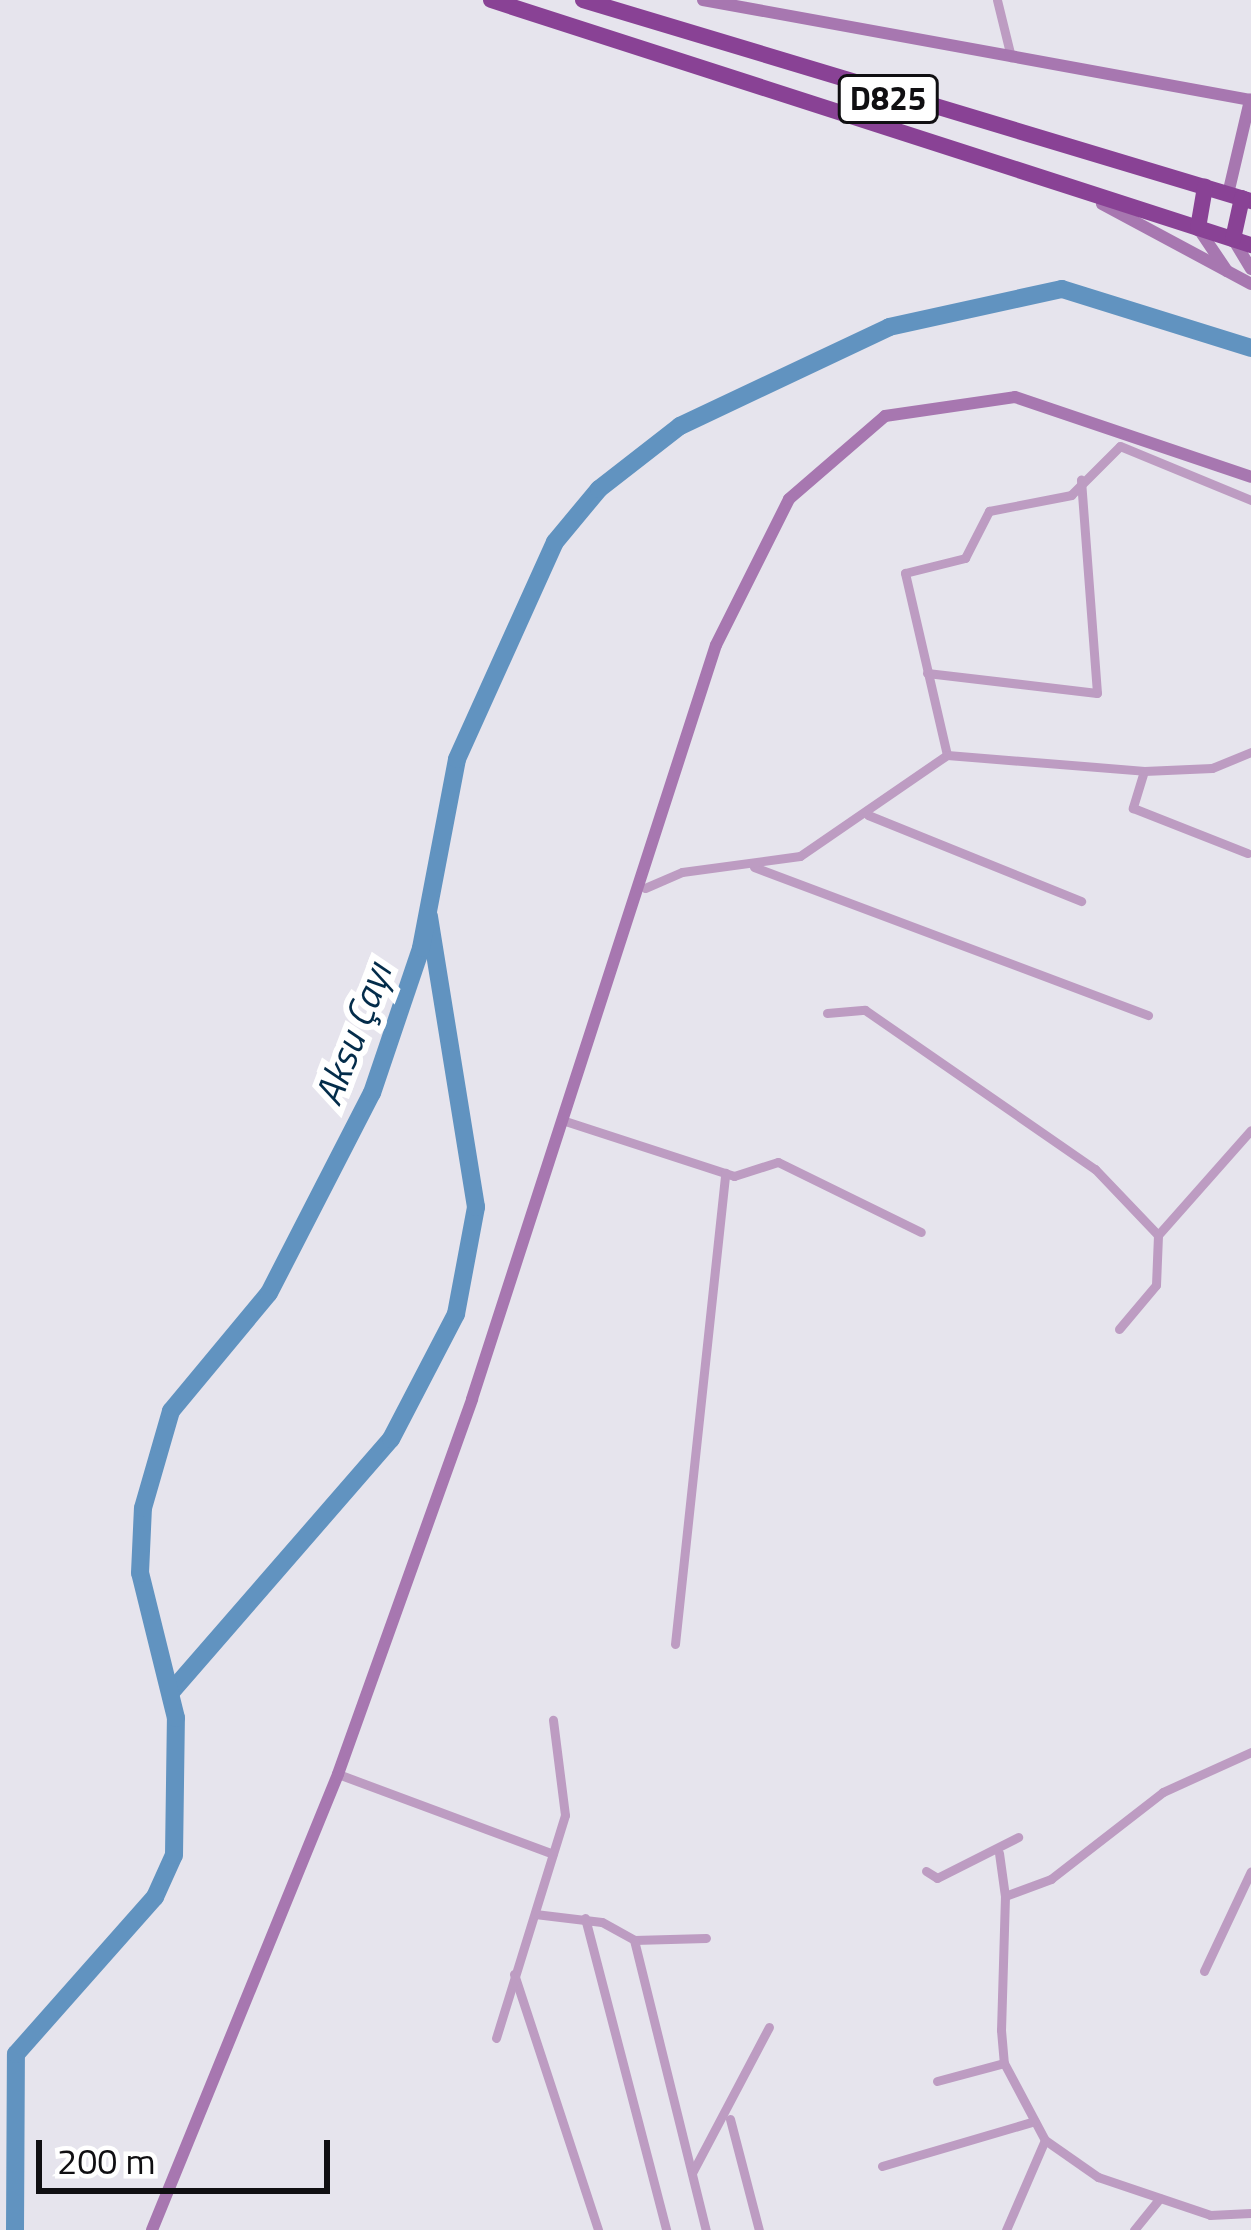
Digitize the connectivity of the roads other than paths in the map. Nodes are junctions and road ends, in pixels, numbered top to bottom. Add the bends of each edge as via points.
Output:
1 (490, 0) edge
2 (583, 0) edge
3 (704, 0) edge
4 (997, 0) edge
5 (1012, 62) junction
6 (1250, 100) edge
7 (1031, 169) junction
8 (1201, 186) junction
9 (1240, 197) edge
10 (1198, 228) junction
11 (1242, 242) edge
12 (1251, 269) edge
13 (1235, 278) junction
14 (1251, 284) edge
15 (1251, 477) edge
16 (1081, 480) junction
17 (1251, 500) edge
18 (927, 673) junction
19 (1251, 752) edge
20 (947, 755) junction
21 (1144, 771) junction
22 (868, 815) junction
23 (1247, 853) dead end
24 (753, 867) junction
25 (645, 888) junction
26 (1081, 901) dead end
27 (827, 1013) dead end
28 (1148, 1015) dead end
29 (562, 1120) junction
30 (1251, 1130) edge
31 (725, 1173) junction
32 (921, 1232) dead end
33 (1158, 1235) junction
34 (1119, 1329) dead end
35 (675, 1644) dead end
36 (554, 1720) dead end
37 (1251, 1752) edge
38 (338, 1774) junction
39 (1018, 1837) dead end
40 (998, 1853) junction
41 (553, 1854) junction
42 (1251, 1870) edge
43 (926, 1871) dead end
44 (1005, 1896) junction
45 (535, 1914) junction
46 (585, 1918) junction
47 (706, 1938) dead end
48 (634, 1940) junction
49 (513, 1971) junction
50 (1204, 1971) dead end
51 (769, 2027) dead end
52 (496, 2038) dead end
53 (1004, 2063) junction
54 (938, 2081) dead end
55 (730, 2119) junction
56 (1035, 2121) junction
57 (1046, 2140) junction
58 (882, 2166) dead end
59 (692, 2174) junction
60 (1160, 2198) junction
61 (1251, 2213) edge
62 (152, 2230) edge
63 (598, 2230) edge
64 (666, 2230) edge
65 (706, 2230) edge
66 (759, 2230) edge
67 (1006, 2230) edge
68 (1134, 2230) edge

1 - 7 highway
2 - 8 highway, D825
3 - 5 street
4 - 5 street
5 - 6 street
6 - 9 street
7 - 10 highway
7 - 13 street
8 - 9 highway
8 - 10 highway
9 - 11 highway
10 - 11 highway
10 - 13 street
11 - 12 street
13 - 14 street
15 - 25 street via 1015,397 885,416 834,449 788,499 745,578
16 - 17 street via 1120,446
16 - 18 street via 1071,495 989,511 965,558 905,573
16 - 18 street via 1096,693
18 - 20 street
19 - 21 street via 1212,768
20 - 21 street
20 - 22 street
21 - 23 street via 1133,808
22 - 24 street via 800,856
22 - 26 street
24 - 25 street via 682,872
24 - 28 street
25 - 29 street
27 - 33 street via 865,1010 1095,1169
29 - 31 street
29 - 38 street
30 - 33 street
31 - 32 street via 778,1162
31 - 35 street
33 - 34 street via 1156,1285
36 - 41 street via 565,1815
37 - 44 street via 1163,1792 1051,1879
38 - 41 street
38 - 62 street
39 - 40 street
40 - 43 street via 937,1878
40 - 44 street
41 - 45 street
42 - 50 street
44 - 53 street
45 - 46 street
45 - 49 street
46 - 48 street
46 - 64 street
47 - 48 street
48 - 59 street
49 - 52 street
49 - 63 street
51 - 55 street
53 - 54 street
53 - 56 street
55 - 59 street
55 - 66 street
56 - 57 street
56 - 58 street
57 - 60 street via 1098,2177
57 - 67 street
59 - 65 street
60 - 61 street via 1210,2215
60 - 68 street

